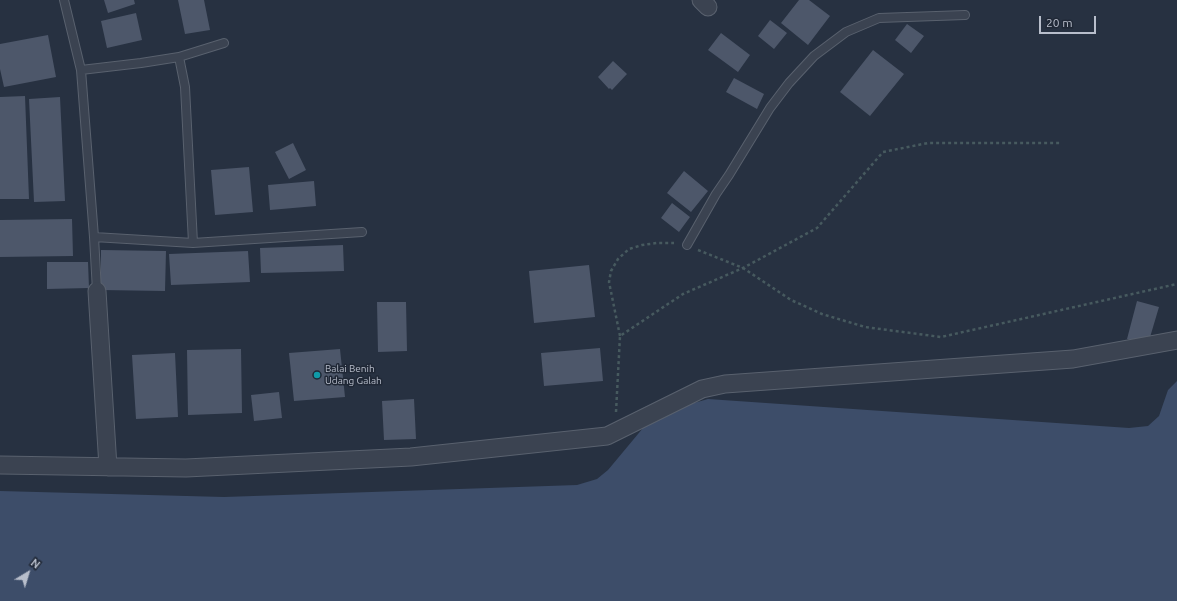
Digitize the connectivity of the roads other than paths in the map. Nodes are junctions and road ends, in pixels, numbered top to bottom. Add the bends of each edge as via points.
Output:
1 (64, 0) edge
2 (965, 15) dead end
3 (224, 43) dead end
4 (179, 57) junction
5 (81, 70) junction
6 (362, 232) dead end
7 (94, 237) junction
8 (193, 243) junction
9 (687, 245) road end
10 (97, 291) joint
11 (1177, 340) edge
12 (0, 465) edge
13 (108, 467) junction

1 - 5 lane
2 - 9 lane via 879,18 846,32 814,56 770,108
3 - 4 lane
4 - 5 lane
4 - 8 lane via 185,87
5 - 7 lane
6 - 8 lane
7 - 8 lane
7 - 10 lane
10 - 13 street
11 - 13 street via 1073,359 725,384 702,389 607,436 411,457 186,468
12 - 13 street

